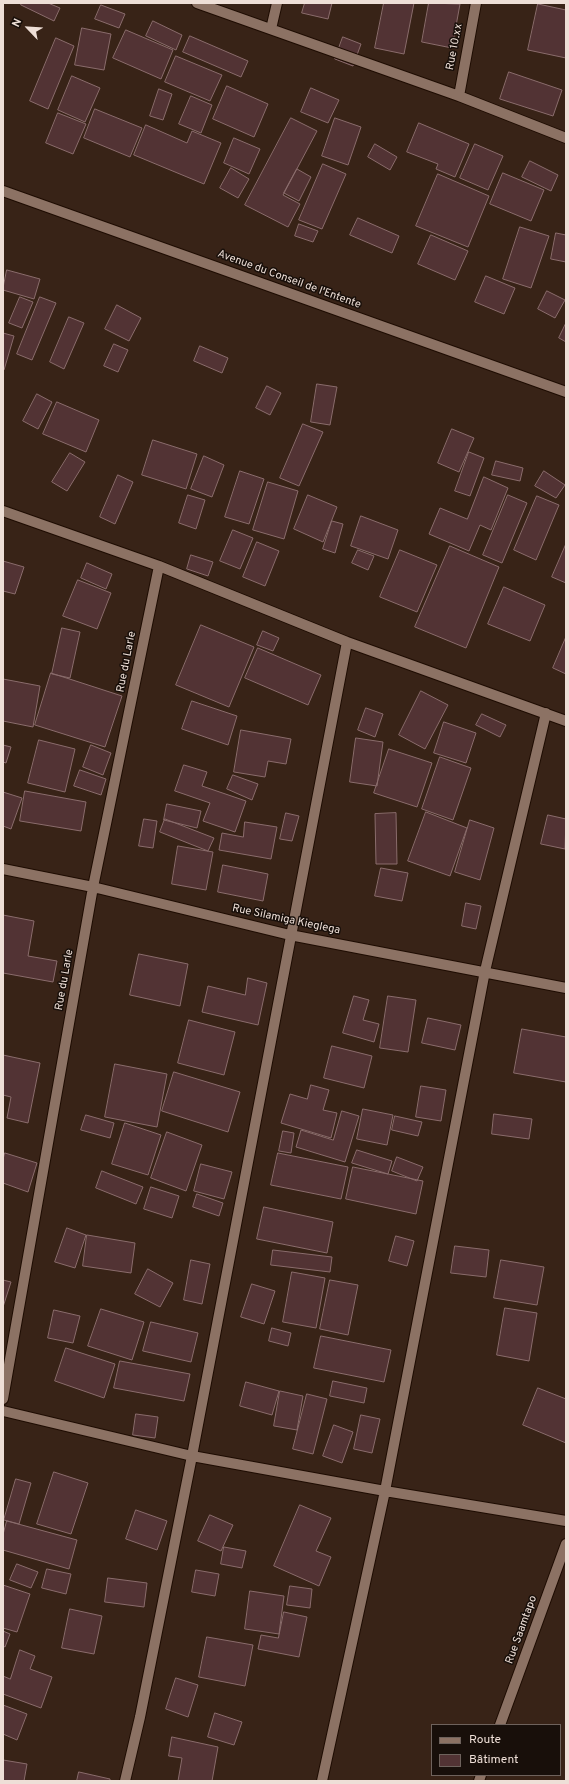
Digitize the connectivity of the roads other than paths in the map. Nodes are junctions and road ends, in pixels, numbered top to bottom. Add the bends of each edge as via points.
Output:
1 (197, 3) edge
2 (277, 3) edge
3 (476, 3) edge
4 (271, 29) junction
5 (458, 96) junction
6 (566, 138) edge
7 (3, 191) edge
8 (566, 392) edge
9 (3, 511) edge
10 (158, 566) junction
11 (347, 642) junction
12 (546, 713) junction
13 (566, 721) edge
14 (3, 869) edge
15 (93, 887) junction
16 (290, 935) junction
17 (485, 972) junction
18 (566, 988) edge
19 (3, 1400) edge
20 (3, 1411) edge
21 (192, 1456) junction
22 (385, 1491) junction
23 (566, 1521) edge
24 (566, 1544) edge
25 (500, 1724) edge
26 (125, 1781) edge
27 (322, 1781) edge

1 - 4 street
2 - 4 street
3 - 5 street, Rue 10.xx
4 - 5 street
5 - 6 street
7 - 8 street, Avenue du Conseil de l'Entente
9 - 10 street
10 - 11 street
10 - 15 street, Rue du Larle
11 - 12 street
11 - 16 street
12 - 13 street
12 - 17 street
14 - 15 street, Rue Silamiga Kieglega
15 - 16 street, Rue Silamiga Kieglega
15 - 19 street, Rue du Larle
16 - 17 street, Rue Silamiga Kieglega
16 - 21 street
17 - 18 street, Rue Silamiga Kieglega
17 - 22 street
20 - 21 street
21 - 22 street
21 - 26 street
22 - 23 street
22 - 27 street
24 - 25 street, Rue Saamtapo

